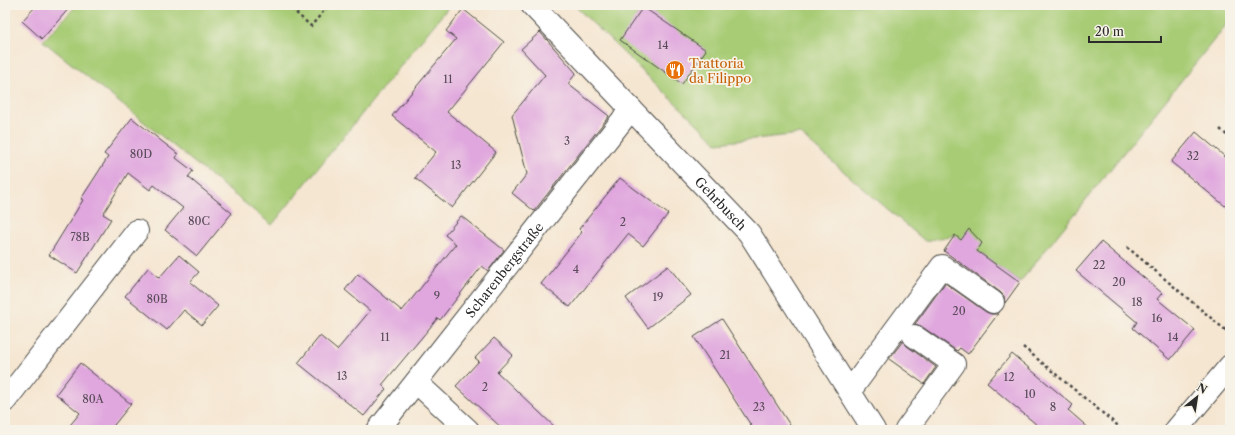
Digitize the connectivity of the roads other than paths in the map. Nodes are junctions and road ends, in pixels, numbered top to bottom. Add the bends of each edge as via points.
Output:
1 (532, 5) edge
2 (631, 110) junction
3 (137, 231) dead end
4 (993, 302) dead end
5 (914, 336) dead end
6 (1230, 366) edge
7 (417, 383) junction
8 (850, 391) junction
9 (5, 401) edge
10 (378, 430) edge
11 (468, 430) edge
12 (874, 430) edge
13 (906, 430) edge
14 (1176, 430) edge

1 - 2 street, Gehrbusch
2 - 7 street, Scharenbergstraße
2 - 8 street, Gehrbusch via 749,233
3 - 9 street
4 - 8 street via 942,266
5 - 13 street via 954,364
6 - 14 street
7 - 10 street, Scharenbergstraße
7 - 11 street
8 - 12 street, Gehrbusch

